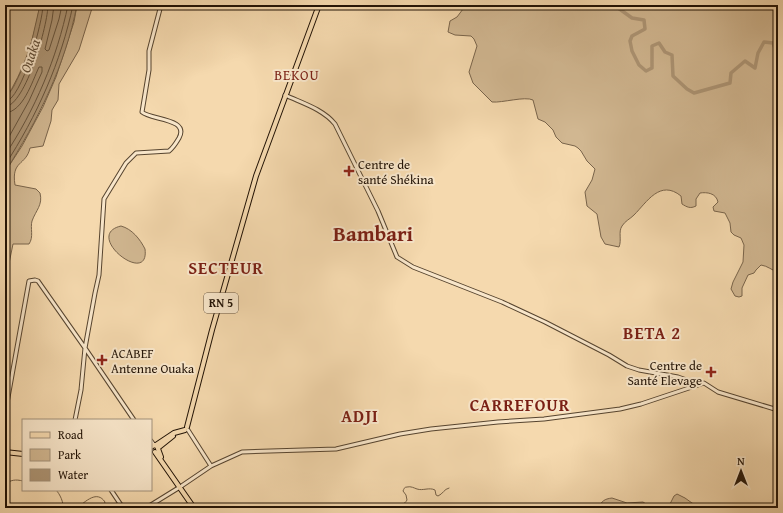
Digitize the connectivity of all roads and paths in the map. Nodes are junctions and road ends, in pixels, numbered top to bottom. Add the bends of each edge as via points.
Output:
1 (161, 5) edge
2 (319, 5) edge
3 (285, 95) junction
4 (85, 348) junction
5 (698, 384) junction
6 (778, 410) edge
7 (5, 414) edge
8 (75, 419) edge
9 (133, 419) edge
10 (187, 429) junction
11 (153, 447) edge
12 (5, 452) edge
13 (22, 454) edge
14 (211, 466) junction
15 (180, 487) junction
16 (5, 490) edge
17 (112, 491) edge
18 (6, 508) edge
19 (123, 508) edge
20 (146, 508) edge
21 (194, 508) edge

1 - 4 street via 149,51 149,70 142,112 150,117 176,123 180,135 169,151 136,153 126,163 104,199 99,275
2 - 3 main road, RN 5
3 - 5 street via 320,111 335,124 378,211 397,257 403,262 502,302 610,355 627,366
3 - 10 main road, RN 5 via 256,176
4 - 7 street via 38,281 29,281
4 - 8 street
4 - 9 street
5 - 6 street via 704,383 718,392
5 - 14 street via 620,409 432,429 336,449 242,452
10 - 11 main road
10 - 14 street
11 - 15 main road
12 - 13 main road
14 - 15 street
15 - 20 street
15 - 21 main road
16 - 18 street
17 - 19 street

